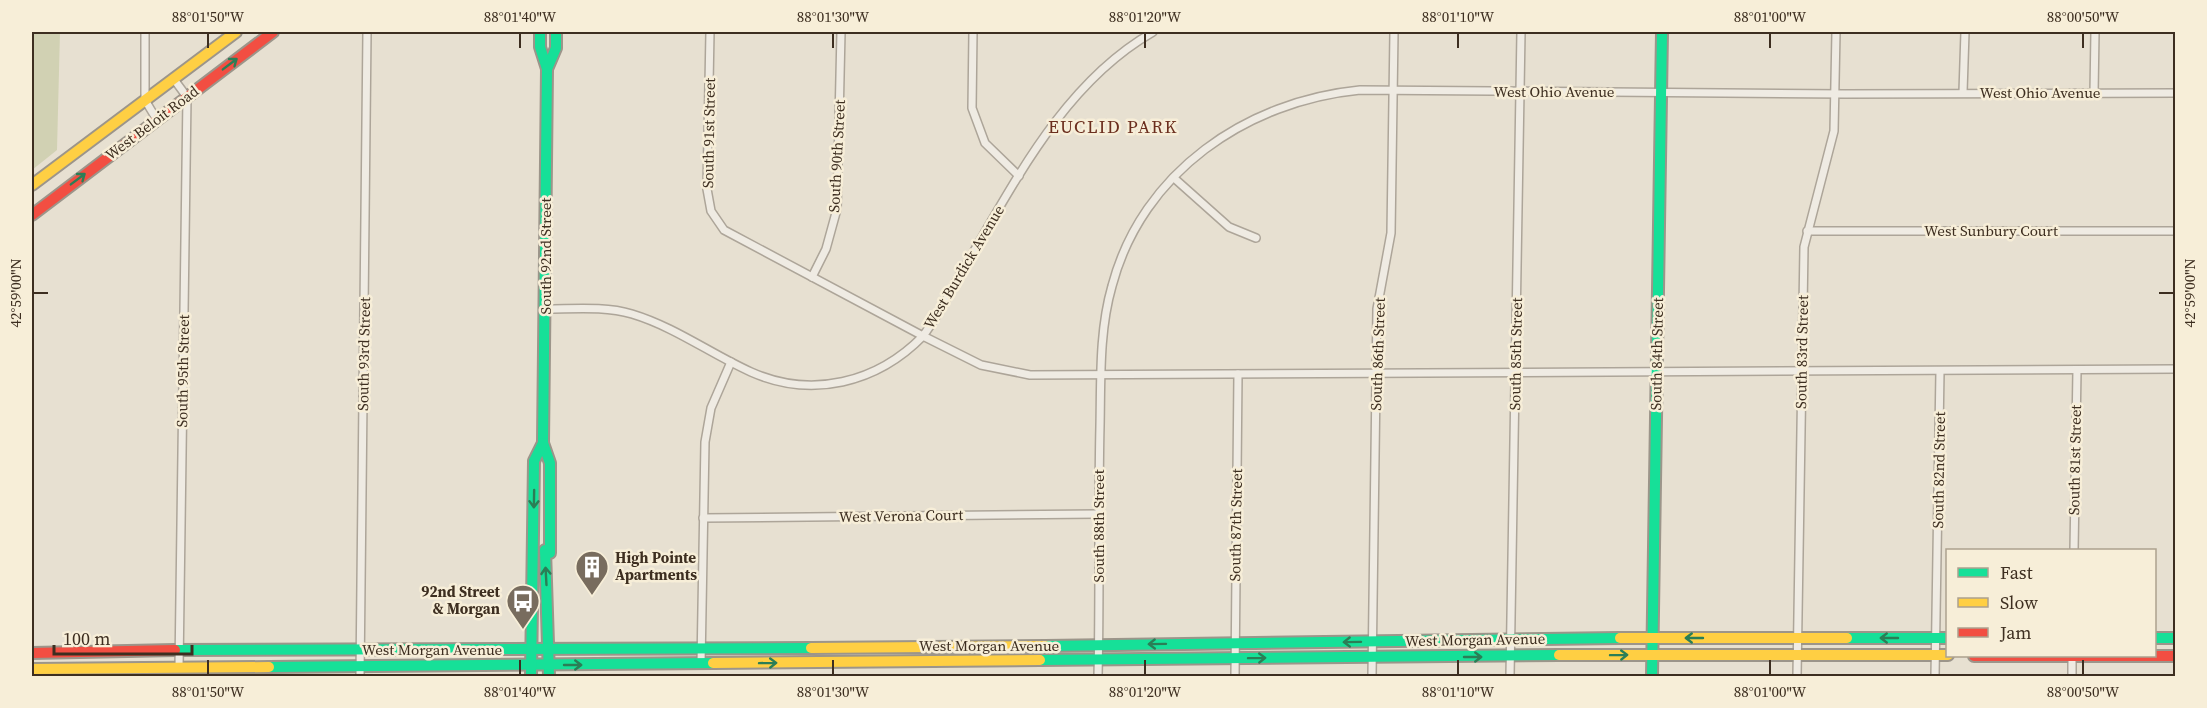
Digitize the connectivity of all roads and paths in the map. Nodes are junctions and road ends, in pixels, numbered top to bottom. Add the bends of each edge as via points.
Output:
1 (145, 32) edge
2 (236, 32) edge
3 (273, 32) edge
4 (367, 32) edge
5 (540, 32) edge
6 (556, 32) edge
7 (710, 32) edge
8 (841, 32) edge
9 (973, 32) edge
10 (1153, 32) edge
11 (1394, 32) edge
12 (1521, 32) edge
13 (1662, 32) edge
14 (1836, 32) edge
15 (1965, 32) edge
16 (2094, 32) edge
17 (1144, 34) edge
18 (547, 69) junction
19 (173, 78) junction
20 (1394, 90) junction
21 (1520, 92) junction
22 (1963, 92) junction
23 (1661, 93) junction
24 (2094, 93) junction
25 (2175, 93) edge
26 (1835, 94) junction
27 (187, 97) junction
28 (145, 100) junction
29 (156, 120) junction
30 (1019, 176) junction
31 (1174, 178) junction
32 (32, 185) edge
33 (32, 215) edge
34 (724, 230) joint
35 (1807, 231) junction
36 (2175, 231) edge
37 (1256, 238) dead end
38 (812, 277) junction
39 (546, 309) junction
40 (923, 336) junction
41 (731, 362) junction
42 (2175, 369) edge
43 (1802, 370) junction
44 (2077, 370) junction
45 (1515, 371) junction
46 (1657, 371) junction
47 (1940, 371) junction
48 (1376, 373) junction
49 (1238, 374) junction
50 (1101, 376) junction
51 (543, 443) junction
52 (1098, 514) junction
53 (703, 518) junction
54 (2074, 549) edge
55 (1653, 638) junction
56 (1798, 638) junction
57 (1942, 638) edge
58 (2156, 638) edge
59 (2175, 638) edge
60 (1511, 639) junction
61 (1373, 642) junction
62 (1235, 643) junction
63 (1099, 646) junction
64 (904, 647) junction
65 (700, 648) junction
66 (607, 649) junction
67 (179, 650) junction
68 (531, 650) junction
69 (550, 650) junction
70 (359, 651) junction
71 (466, 651) junction
72 (34, 653) edge
73 (1653, 654) junction
74 (1798, 654) junction
75 (1935, 655) junction
76 (1946, 655) edge
77 (1511, 656) junction
78 (2156, 656) edge
79 (2175, 656) edge
80 (1372, 657) junction
81 (2072, 657) edge
82 (1235, 659) junction
83 (1098, 660) junction
84 (904, 662) junction
85 (701, 664) junction
86 (531, 665) junction
87 (549, 665) junction
88 (607, 665) junction
89 (466, 666) junction
90 (179, 668) junction
91 (34, 669) edge
92 (360, 672) edge
93 (531, 676) edge
94 (549, 676) edge
95 (1098, 676) edge
96 (1235, 676) edge
97 (1372, 676) edge
98 (1510, 676) edge
99 (1652, 676) edge
100 (1797, 676) edge
101 (1935, 676) edge
102 (2072, 676) edge

1 - 28 street
2 - 19 street, West Beloit Road
27 -> 3 street, West Beloit Road
4 - 70 street, South 93rd Street
5 - 18 street, South 92nd Street
6 - 18 street, South 92nd Street via 556,48
7 - 34 street, South 91st Street via 707,189 711,211
8 - 38 street, South 90th Street via 837,209 826,249
9 - 30 street via 972,108 985,143
10 - 17 street, West Burdick Avenue
11 - 20 street, South 86th Street
12 - 21 street, South 85th Street
13 - 23 street, South 84th Street
14 - 26 street, South 83rd Street
15 - 22 street
16 - 24 street
17 - 30 street, West Burdick Avenue via 1082,90 1052,125
18 - 39 street, South 92nd Street
19 - 27 street
19 - 28 street, West Beloit Road
20 - 21 street, West Ohio Avenue
20 - 31 street, West Ohio Avenue via 1333,93 1282,107 1230,130 1202,150
20 - 48 street, South 86th Street via 1391,233 1377,309
21 - 23 street, West Ohio Avenue
21 - 45 street, South 85th Street
22 - 24 street, West Ohio Avenue
22 - 26 street, West Ohio Avenue
23 - 26 street, West Ohio Avenue
23 - 46 street, South 84th Street
24 - 25 street, West Ohio Avenue
26 - 35 street, South 83rd Street via 1834,131
27 - 29 street, West Beloit Road
27 - 67 street, South 95th Street
28 - 29 street
28 - 32 street, West Beloit Road
33 -> 29 street, West Beloit Road
30 - 40 street, West Burdick Avenue
31 - 37 street via 1229,226
31 - 50 street, West Ohio Avenue via 1134,232 1112,284
34 - 38 street, West Burdick Avenue
35 - 36 street, West Sunbury Court
35 - 43 street, South 83rd Street
38 - 40 street, West Burdick Avenue
39 - 41 street via 630,313 661,324
39 - 51 street, South 92nd Street
40 - 41 street via 901,356 877,370 830,386 772,380
40 - 50 street via 981,365 1014,374
41 - 53 street via 711,408 705,442
42 - 44 street
43 - 46 street
43 - 47 street
43 - 56 street, South 83rd Street
44 - 47 street
44 - 54 street, South 81st Street
45 - 46 street
45 - 48 street
45 - 60 street, South 85th Street
46 - 55 street, South 84th Street
47 - 57 street, South 82nd Street
48 - 49 street
48 - 61 street, South 86th Street
49 - 50 street
49 - 62 street, South 87th Street
50 - 52 street, South 88th Street
51 -> 68 street, South 92nd Street via 534,461
69 -> 51 street, South 92nd Street via 545,550 550,553 550,463
52 - 53 street, West Verona Court
52 - 63 street, South 88th Street
53 - 65 street
56 -> 55 street, West Morgan Avenue
55 - 60 street, West Morgan Avenue
55 - 73 street, South 84th Street
57 -> 56 street, West Morgan Avenue
56 - 74 street, South 83rd Street
57 - 75 street, South 82nd Street
58 - 59 street
60 - 61 street, West Morgan Avenue
60 - 77 street, South 85th Street
61 -> 62 street, West Morgan Avenue
61 - 80 street, South 86th Street
62 -> 63 street, West Morgan Avenue
62 - 82 street, South 87th Street
63 - 64 street, West Morgan Avenue
63 - 83 street, South 88th Street
64 - 65 street, West Morgan Avenue
64 - 84 street
65 - 66 street, West Morgan Avenue
65 - 85 street
66 - 69 street, West Morgan Avenue
66 - 88 street
67 - 70 street, West Morgan Avenue
67 - 72 street, West Morgan Avenue
67 - 90 street, South 95th Street
68 - 69 street, West Morgan Avenue
68 - 71 street, West Morgan Avenue
68 - 86 street, South 92nd Street
69 - 87 street, South 92nd Street
70 - 71 street, West Morgan Avenue
70 - 92 street, South 93rd Street
71 - 89 street
72 - 91 street
73 - 74 street, West Morgan Avenue
77 -> 73 street, West Morgan Avenue
73 - 99 street, South 84th Street
74 - 75 street, West Morgan Avenue
74 - 100 street, South 83rd Street
75 - 76 street, West Morgan Avenue
75 - 101 street, South 82nd Street
80 -> 77 street, West Morgan Avenue
77 - 98 street, South 85th Street
78 - 79 street
82 -> 80 street, West Morgan Avenue
80 - 97 street, South 86th Street
81 - 102 street
82 - 83 street, West Morgan Avenue
82 - 96 street, South 87th Street
83 - 84 street, West Morgan Avenue
83 - 95 street, South 88th Street
85 -> 84 street, West Morgan Avenue
85 - 88 street, West Morgan Avenue
86 - 87 street, West Morgan Avenue
86 - 89 street, West Morgan Avenue
86 - 93 street, South 92nd Street
87 -> 88 street, West Morgan Avenue
87 - 94 street, South 92nd Street
89 - 92 street, West Morgan Avenue
90 - 91 street, West Morgan Avenue
90 - 92 street, West Morgan Avenue

